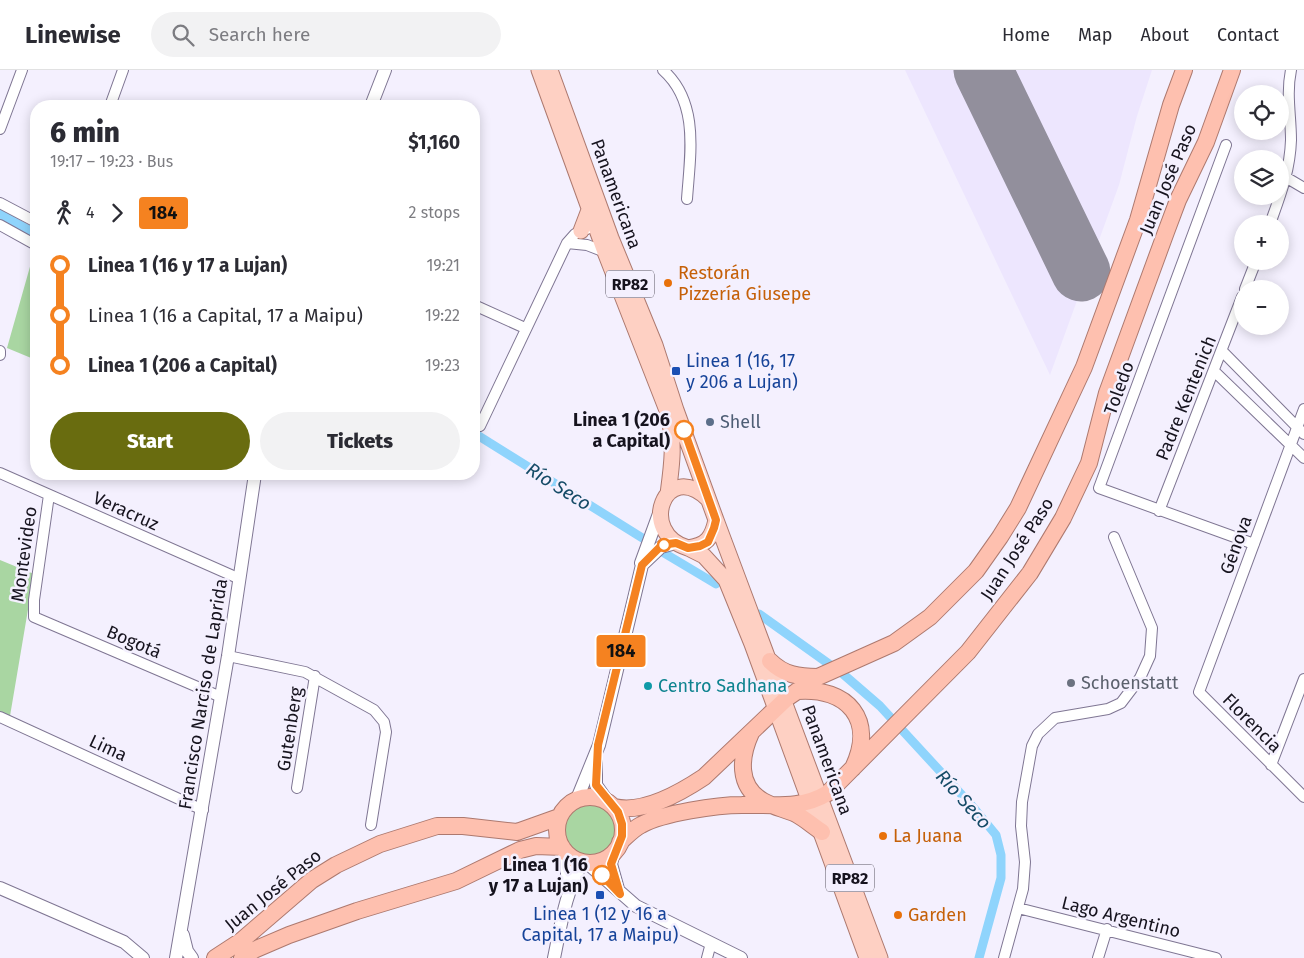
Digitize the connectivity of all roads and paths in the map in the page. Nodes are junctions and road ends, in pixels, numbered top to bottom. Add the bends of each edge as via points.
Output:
1 (22, 70) edge
2 (124, 70) edge
3 (385, 70) edge
4 (539, 70) edge
5 (550, 70) edge
6 (664, 70) edge
7 (1184, 70) edge
8 (1232, 70) edge
9 (1291, 70) edge
10 (112, 100) edge
11 (373, 100) edge
12 (0, 129) edge
13 (1226, 145) dead end
14 (1289, 159) edge
15 (1289, 179) edge
16 (1304, 188) edge
17 (687, 199) dead end
18 (0, 203) edge
19 (589, 210) junction
20 (30, 219) edge
21 (0, 225) edge
22 (597, 230) junction
23 (581, 231) junction
24 (30, 242) edge
25 (567, 243) junction
26 (608, 245) junction
27 (480, 309) edge
28 (1234, 318) edge
29 (525, 328) junction
30 (0, 351) edge
31 (1222, 351) junction
32 (0, 355) edge
33 (1214, 371) junction
34 (1304, 409) edge
35 (480, 419) edge
36 (1301, 430) edge
37 (1291, 444) junction
38 (1304, 458) edge
39 (0, 473) edge
40 (254, 480) edge
41 (49, 494) junction
42 (668, 494) junction
43 (708, 499) junction
44 (661, 510) junction
45 (1159, 510) junction
46 (716, 520) junction
47 (1114, 537) dead end
48 (1254, 544) junction
49 (682, 546) junction
50 (640, 575) junction
51 (240, 578) junction
52 (34, 617) joint
53 (228, 656) junction
54 (770, 661) junction
55 (315, 676) junction
56 (818, 677) junction
57 (1304, 679) edge
58 (1199, 692) joint
59 (221, 697) junction
60 (786, 699) junction
61 (0, 717) edge
62 (753, 728) junction
63 (598, 745) junction
64 (1271, 765) junction
65 (852, 772) junction
66 (297, 788) dead end
67 (1304, 798) edge
68 (577, 799) junction
69 (815, 799) junction
70 (611, 804) junction
71 (778, 807) junction
72 (203, 810) junction
73 (559, 817) junction
74 (371, 825) dead end
75 (822, 832) junction
76 (617, 846) junction
77 (563, 849) junction
78 (585, 862) junction
79 (0, 888) edge
80 (620, 894) junction
81 (566, 900) junction
82 (1018, 908) junction
83 (183, 920) junction
84 (93, 930) junction
85 (1107, 930) junction
86 (710, 943) junction
87 (175, 955) edge
88 (1199, 956) edge
89 (134, 958) edge
90 (143, 958) edge
91 (192, 958) edge
92 (215, 958) edge
93 (242, 958) edge
94 (554, 958) edge
95 (707, 958) edge
96 (741, 958) edge
97 (868, 958) edge
98 (880, 958) edge
99 (1004, 958) edge
100 (1098, 958) edge
101 (1216, 958) edge

1 - 12 street
2 - 10 street
3 - 11 street
4 - 19 main road, Panamericana / RP82
5 - 26 main road, Panamericana / RP82
6 - 17 street via 682,92 688,109 690,156
7 - 56 highway, Juan José Paso via 1138,220 1084,367 1014,515 976,571 930,617 894,643
8 - 65 highway, Juan José Paso via 1206,142 1163,240 1107,393 1089,463 1073,500 1007,605 968,652
9 - 14 street
13 - 45 street, Toledo via 1099,488
15 - 16 street
18 - 20 street
19 - 22 main road, Panamericana / RP82
19 - 23 main road
21 - 24 street
22 - 23 street
22 - 26 main road, Panamericana / RP82
23 - 25 street
25 - 26 street
25 - 29 street
26 - 42 main road, Panamericana / RP82 via 668,413 674,454
26 - 43 main road, Panamericana / RP82 via 655,345
27 - 29 street
28 - 31 street, Padre Kentenich
29 - 35 street
30 - 32 street
31 - 33 street, Padre Kentenich
31 - 36 street
33 - 37 street
33 - 45 street, Padre Kentenich
34 - 36 street, Génova
36 - 37 street, Génova
37 - 38 street
37 - 48 street, Génova
39 - 41 street, Veracruz
40 - 51 street, Francisco Narciso de Laprida
41 - 51 street, Veracruz
41 - 52 street, Montevideo
42 - 43 main road via 677,487 689,487
42 - 44 main road, Panamericana / RP82
43 - 46 main road, Panamericana / RP82
44 - 49 main road, Panamericana / RP82 via 662,525
44 - 50 street via 640,564
45 - 48 street, Toledo
46 - 49 main road via 708,542 700,546
46 - 54 main road, Panamericana / RP82
47 - 82 street via 1152,628 1150,656 1140,678 1121,704 1055,718 1038,734 1032,746 1022,802 1025,862
48 - 58 street, Génova
49 - 50 street via 661,546 642,565
49 - 60 main road, Panamericana / RP82 via 704,556 726,580
50 - 63 street
51 - 53 street, Francisco Narciso de Laprida
52 - 59 street, Bogotá
53 - 55 street, Gutenberg
53 - 59 street, Francisco Narciso de Laprida
54 - 56 highway via 786,673
54 - 60 main road, Panamericana / RP82
55 - 66 street, Gutenberg
55 - 74 street, Gutenberg via 374,710 384,722 386,732
56 - 60 highway, Juan José Paso
57 - 64 street
58 - 64 street, Florencia
59 - 72 street, Francisco Narciso de Laprida
60 - 62 highway, Juan José Paso
60 - 65 highway via 812,690 843,699 854,713 861,736
60 - 69 main road, Panamericana / RP82
61 - 72 street, Lima
62 - 70 highway, Juan José Paso via 704,777 680,792 624,810
62 - 71 highway via 743,755 744,777 757,797
63 - 68 street
63 - 70 street via 596,785
64 - 67 street, Florencia
65 - 69 highway, Juan José Paso
68 - 70 highway via 590,796
68 - 73 highway via 567,805
69 - 71 highway, Juan José Paso
69 - 75 main road, Panamericana / RP82
69 - 98 main road, Panamericana / RP82
70 - 76 highway via 622,824
71 - 75 highway
71 - 76 highway, Juan José Paso via 733,805 691,812 643,824
72 - 83 street, Francisco Narciso de Laprida
73 - 77 highway via 557,835
73 - 92 highway, Juan José Paso via 517,832 437,826 380,844 312,880 241,941
75 - 97 main road, Panamericana / RP82
76 - 78 highway via 599,861
76 - 80 street via 611,864
77 - 78 highway via 572,858
77 - 81 street via 568,870
77 - 93 highway, Juan José Paso via 536,846 520,850 456,881 289,935
78 - 80 street
78 - 81 street via 573,880
79 - 84 street
80 - 86 street via 636,906
81 - 94 street
82 - 85 street, Lago Argentino
82 - 99 street
83 - 87 street, Francisco Narciso de Laprida
83 - 91 street, Francisco Narciso de Laprida via 184,943
84 - 89 street
84 - 90 street via 124,942
85 - 88 street, Lago Argentino
85 - 100 street
86 - 95 street
86 - 96 street
88 - 101 street, Lago Argentino

